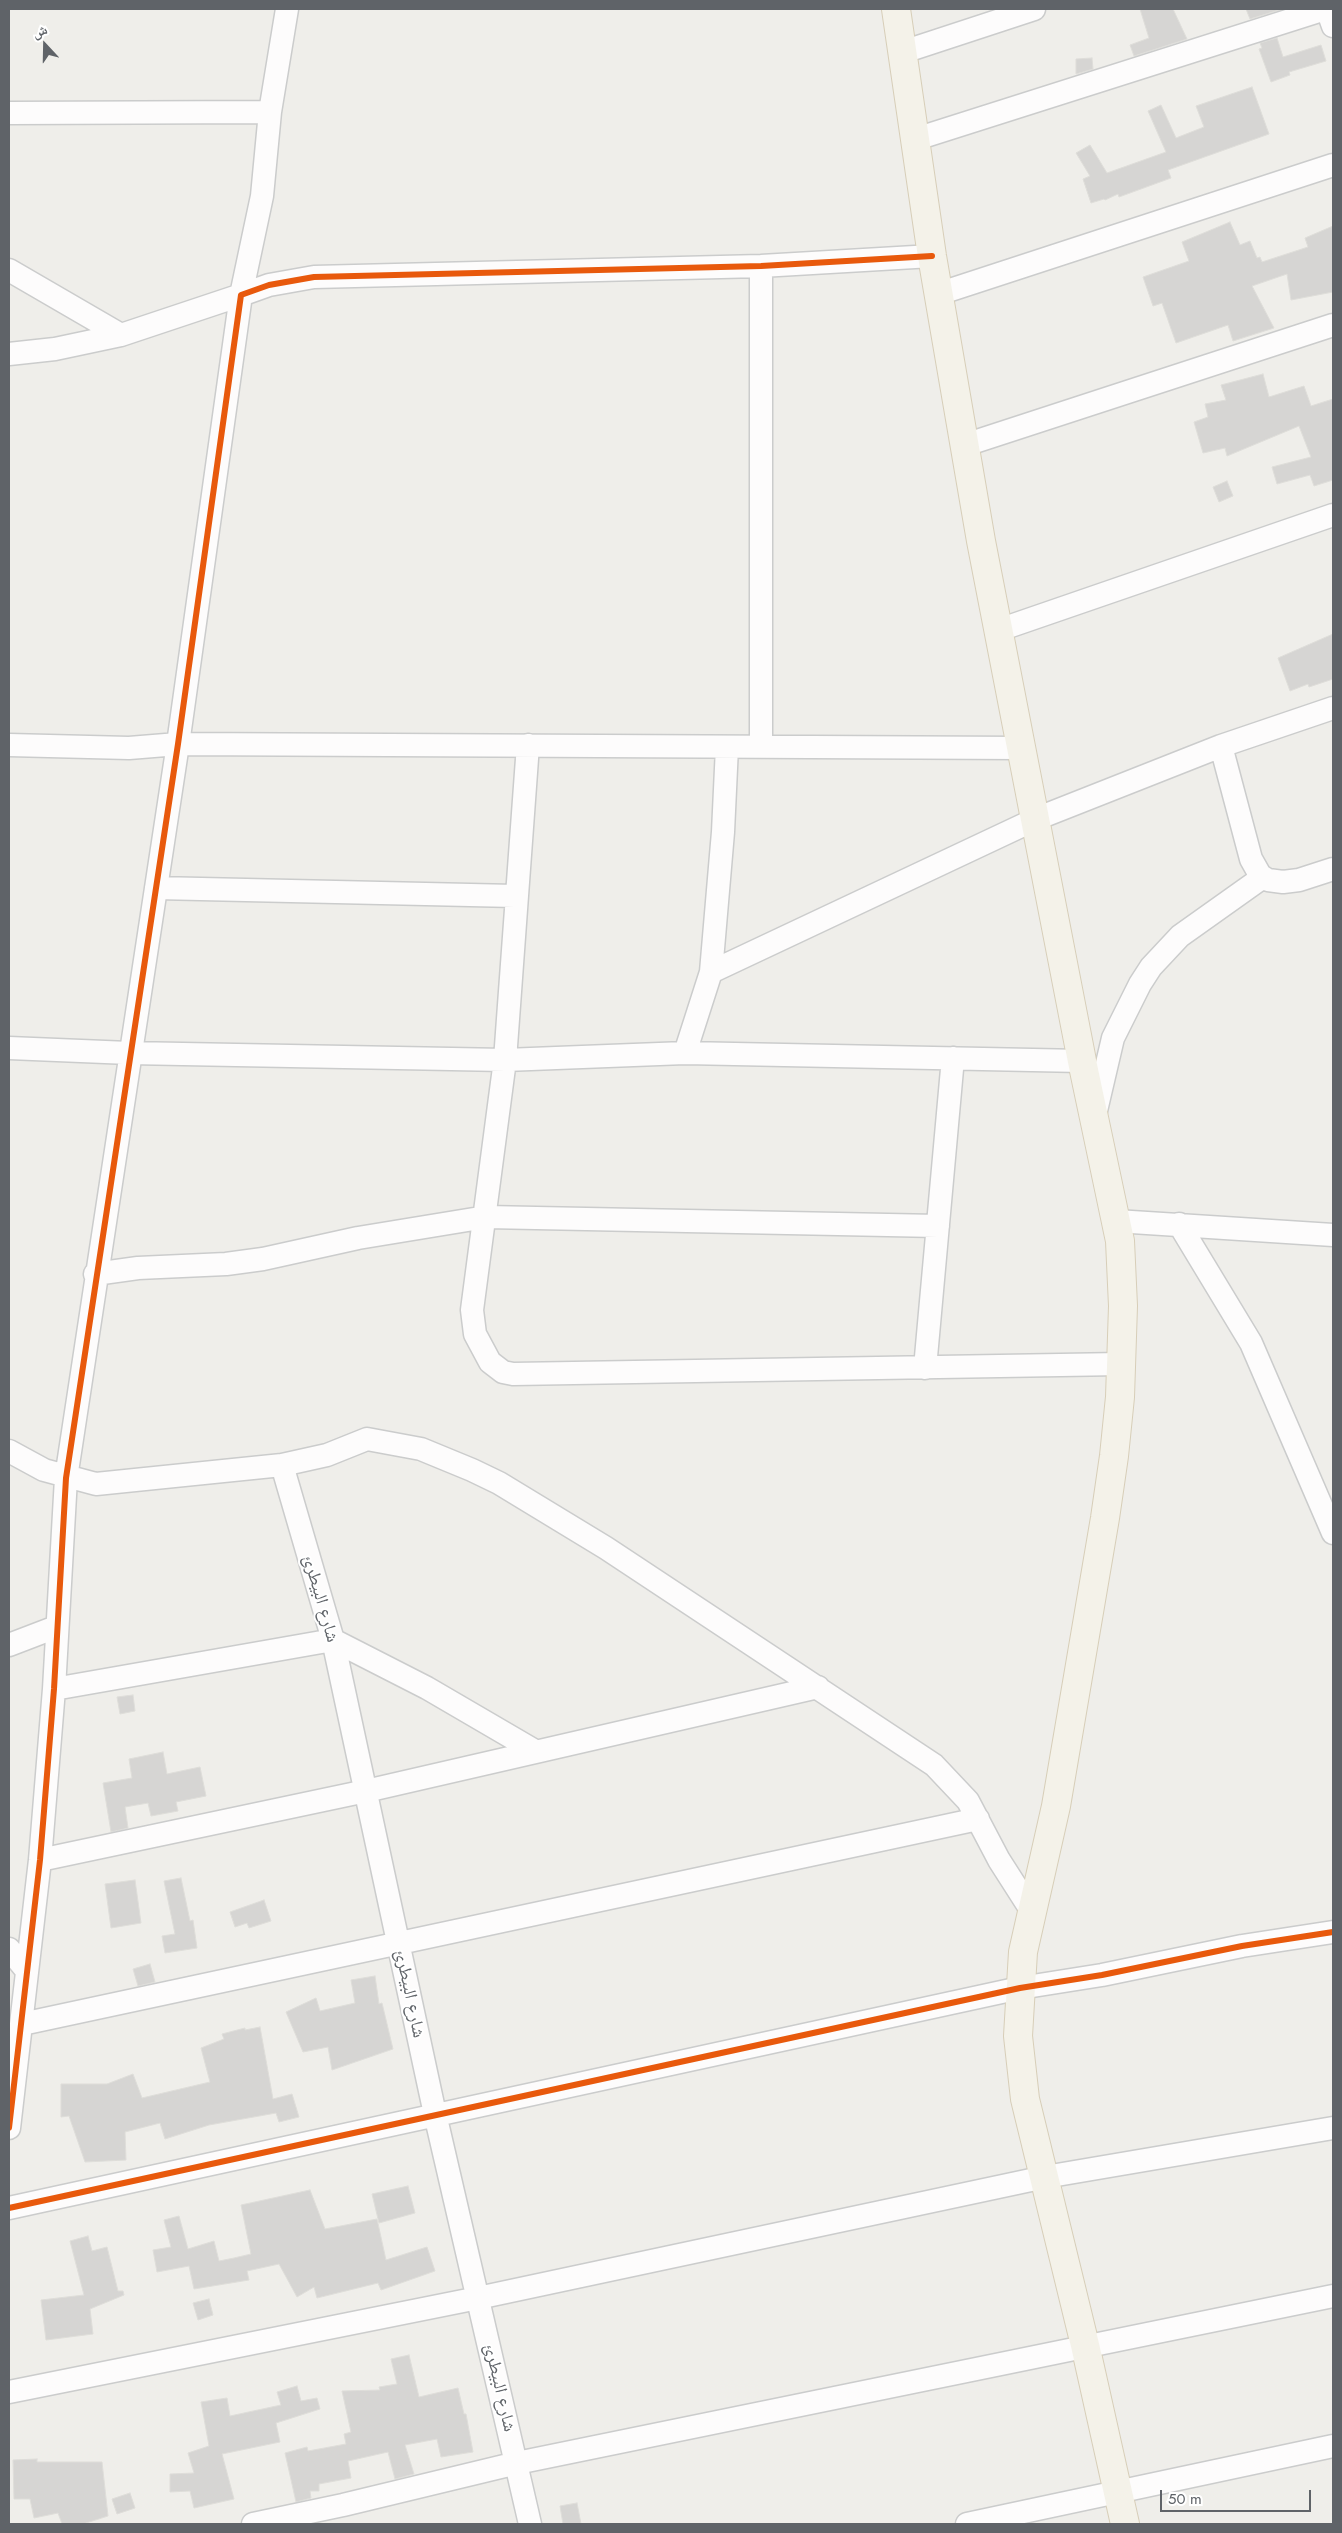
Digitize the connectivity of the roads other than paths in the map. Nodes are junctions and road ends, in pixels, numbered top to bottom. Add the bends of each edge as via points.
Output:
1 (287, 9) edge
2 (896, 9) edge
3 (1034, 9) edge
4 (1326, 9) edge
5 (1333, 26) edge
6 (904, 52) junction
7 (270, 112) junction
8 (9, 113) edge
9 (916, 139) junction
10 (1333, 165) edge
11 (932, 256) junction
12 (761, 266) junction
13 (9, 270) edge
14 (938, 294) junction
15 (241, 295) junction
16 (1333, 325) edge
17 (121, 335) junction
18 (9, 354) edge
19 (965, 445) junction
20 (1333, 515) edge
21 (999, 630) junction
22 (1333, 708) edge
23 (178, 744) junction
24 (9, 745) edge
25 (528, 745) junction
26 (1221, 746) junction
27 (727, 747) junction
28 (761, 747) junction
29 (1022, 748) junction
30 (1036, 819) junction
31 (1333, 869) edge
32 (1264, 877) junction
33 (156, 888) junction
34 (516, 896) junction
35 (711, 972) junction
36 (9, 1048) edge
37 (129, 1053) junction
38 (685, 1053) junction
39 (953, 1058) junction
40 (505, 1060) junction
41 (1082, 1061) junction
42 (1094, 1118) junction
43 (486, 1217) junction
44 (1116, 1221) junction
45 (1179, 1224) junction
46 (938, 1226) junction
47 (1333, 1235) edge
48 (96, 1274) junction
49 (1121, 1364) junction
50 (925, 1368) junction
51 (14, 1459) edge
52 (282, 1465) junction
53 (66, 1478) junction
54 (1333, 1533) edge
55 (56, 1627) junction
56 (333, 1640) junction
57 (9, 1645) edge
58 (818, 1687) junction
59 (54, 1689) junction
60 (535, 1751) junction
61 (366, 1791) junction
62 (978, 1819) junction
63 (40, 1860) junction
64 (1032, 1910) junction
65 (1333, 1932) edge
66 (398, 1942) junction
67 (9, 1948) edge
68 (27, 1971) junction
69 (1020, 1988) junction
70 (22, 2024) junction
71 (435, 2114) junction
72 (9, 2128) edge
73 (1333, 2128) edge
74 (1045, 2177) junction
75 (9, 2208) edge
76 (1333, 2296) edge
77 (478, 2298) junction
78 (1085, 2345) junction
79 (9, 2392) edge
80 (1333, 2446) edge
81 (517, 2463) junction
82 (1118, 2492) junction
83 (346, 2515) edge
84 (253, 2524) edge
85 (530, 2524) edge
86 (967, 2524) edge
87 (1125, 2524) edge

1 - 7 street
2 - 6 main road
3 - 6 street
4 - 5 street
4 - 9 street
6 - 9 main road
7 - 8 street
7 - 15 street via 262,196
9 - 11 main road
10 - 14 street
11 - 12 street
11 - 14 main road
12 - 15 street via 314,277 269,285
12 - 28 street
13 - 17 street
14 - 19 main road
15 - 17 street
15 - 23 street
16 - 19 street
17 - 18 street via 55,349
19 - 21 main road
20 - 21 street
21 - 29 main road
22 - 26 street
23 - 24 street via 129,748
23 - 25 street
23 - 33 street
25 - 27 street
25 - 34 street
26 - 30 street
26 - 32 street via 1251,859 1256,871
27 - 28 street
27 - 35 street
28 - 29 street
29 - 30 main road
30 - 35 street
30 - 41 main road
31 - 32 street via 1291,882 1273,882
32 - 42 street via 1180,936 1151,967 1113,1038
33 - 34 street
33 - 37 street
34 - 40 street
35 - 38 street
36 - 37 street
37 - 40 street
37 - 48 street
38 - 39 street
38 - 40 street
39 - 41 street
39 - 46 street
40 - 43 street
41 - 42 main road
42 - 44 main road
43 - 46 street
43 - 48 street via 358,1238 263,1259
43 - 50 street via 472,1310 473,1326 490,1362 503,1372
44 - 45 street
44 - 49 main road via 1122,1278
45 - 47 street
45 - 54 street via 1251,1343
46 - 50 street
48 - 53 street
49 - 50 street
49 - 64 main road via 1105,1518 1056,1806
51 - 53 street
52 - 53 street via 112,1484
52 - 56 street, شارع البيطرئ
52 - 58 street via 327,1455 367,1439 434,1453 499,1483 598,1543
53 - 55 street
55 - 57 street
55 - 59 street
56 - 59 street
56 - 60 street via 427,1688
56 - 61 street, شارع البيطرئ
58 - 60 street
58 - 62 street via 934,1765 958,1789
59 - 63 street
60 - 61 street
61 - 63 street
61 - 66 street, شارع البيطرئ
62 - 64 street via 999,1860
62 - 66 street
63 - 68 street
64 - 69 main road via 1023,1952
65 - 69 street
66 - 70 street
66 - 71 street, شارع البيطرئ
67 - 68 street
68 - 70 street
69 - 71 street
69 - 74 main road via 1018,2036 1022,2084
70 - 72 street
71 - 75 street
71 - 77 street, شارع البيطرئ
73 - 74 street
74 - 77 street
74 - 78 main road
76 - 78 street
77 - 79 street
77 - 81 street, شارع البيطرئ
78 - 81 street
78 - 82 main road
80 - 82 street
81 - 83 street
81 - 85 street, شارع البيطرئ
82 - 86 street
82 - 87 main road
83 - 84 street

